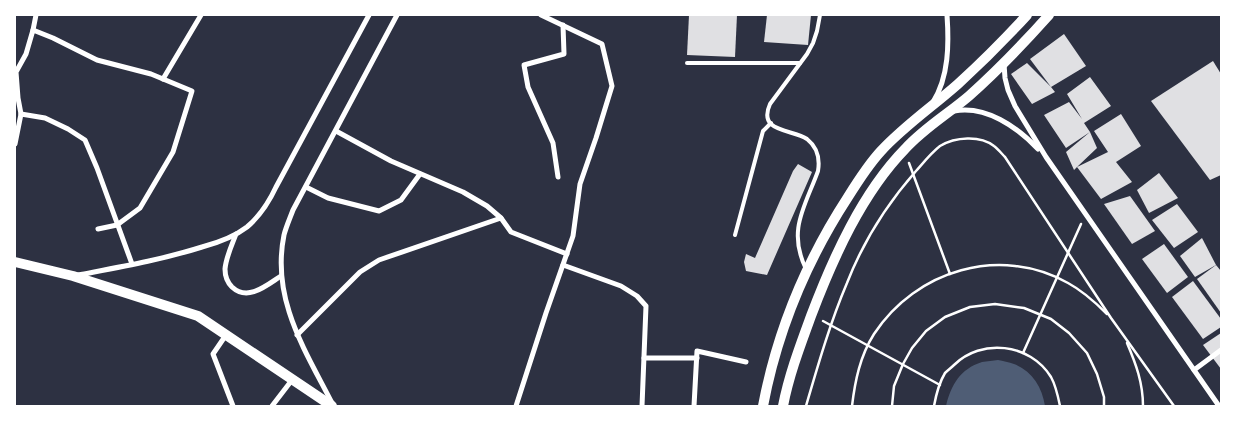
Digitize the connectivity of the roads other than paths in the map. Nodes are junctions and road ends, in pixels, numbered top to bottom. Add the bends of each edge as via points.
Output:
1 (36, 15) edge
2 (201, 15) edge
3 (369, 15) edge
4 (398, 15) edge
5 (541, 15) edge
6 (820, 15) edge
7 (947, 15) edge
8 (1027, 15) edge
9 (1049, 15) edge
10 (563, 25) junction
11 (33, 30) junction
12 (1004, 62) junction
13 (687, 63) dead end
14 (800, 63) junction
15 (163, 79) junction
16 (924, 112) junction
17 (946, 113) junction
18 (21, 114) junction
19 (770, 123) junction
20 (336, 131) junction
21 (15, 144) edge
22 (1046, 157) junction
23 (420, 174) junction
24 (558, 177) dead end
25 (306, 187) junction
26 (501, 218) junction
27 (118, 225) junction
28 (98, 229) dead end
29 (236, 234) junction
30 (735, 235) dead end
31 (566, 254) junction
32 (15, 262) edge
33 (132, 264) junction
34 (563, 265) junction
35 (807, 271) junction
36 (73, 276) junction
37 (281, 276) junction
38 (226, 335) junction
39 (297, 335) junction
40 (1221, 350) edge
41 (644, 358) junction
42 (697, 358) junction
43 (746, 362) dead end
44 (1194, 370) junction
45 (292, 380) junction
46 (233, 406) edge
47 (272, 406) edge
48 (333, 406) edge
49 (516, 406) edge
50 (642, 406) edge
51 (694, 406) edge
52 (763, 406) edge
53 (782, 406) edge
54 (1219, 406) edge

1 - 11 street
2 - 15 street
3 - 29 street via 267,204 256,219
4 - 20 street
5 - 10 street
6 - 14 lane via 813,43
7 - 16 street via 945,68 934,100
8 - 16 main road via 957,85
9 - 12 main road
10 - 24 street via 564,54 524,65 528,87 553,143
10 - 31 street via 602,44 612,86 580,184 573,236
11 - 15 street via 96,60
11 - 18 street via 26,54 16,72
12 - 17 main road
12 - 22 street via 1008,90 1015,106
13 - 14 lane
14 - 19 lane via 770,104
15 - 27 street via 192,91 186,112 173,152 156,182 140,208
16 - 35 main road via 867,167 838,212
17 - 22 street via 964,110 990,115 1019,131
17 - 53 main road via 903,150 856,218 830,268
18 - 21 street
18 - 27 street via 45,118 85,140
19 - 30 lane via 763,131
19 - 35 lane via 811,142 818,156 818,171 797,229 799,251
20 - 23 street
20 - 25 street
22 - 44 street
23 - 25 street via 400,200 379,211 328,198
23 - 26 street via 463,192
25 - 37 street via 284,233
26 - 31 street via 511,232
26 - 39 street via 379,260 360,272
27 - 28 street
27 - 33 street
29 - 33 street via 185,253
29 - 37 street via 225,272 232,286 238,291 255,292
31 - 34 street
32 - 36 main road
33 - 36 street
34 - 41 street via 621,286 642,301 646,306
34 - 49 street
35 - 52 main road via 782,333
36 - 38 main road via 198,316
37 - 39 street via 288,313
38 - 45 main road
38 - 46 street via 214,354
39 - 48 street
40 - 44 street
41 - 42 street
41 - 50 street
42 - 43 street via 697,351
42 - 51 street
44 - 54 street
45 - 47 street
45 - 48 main road

